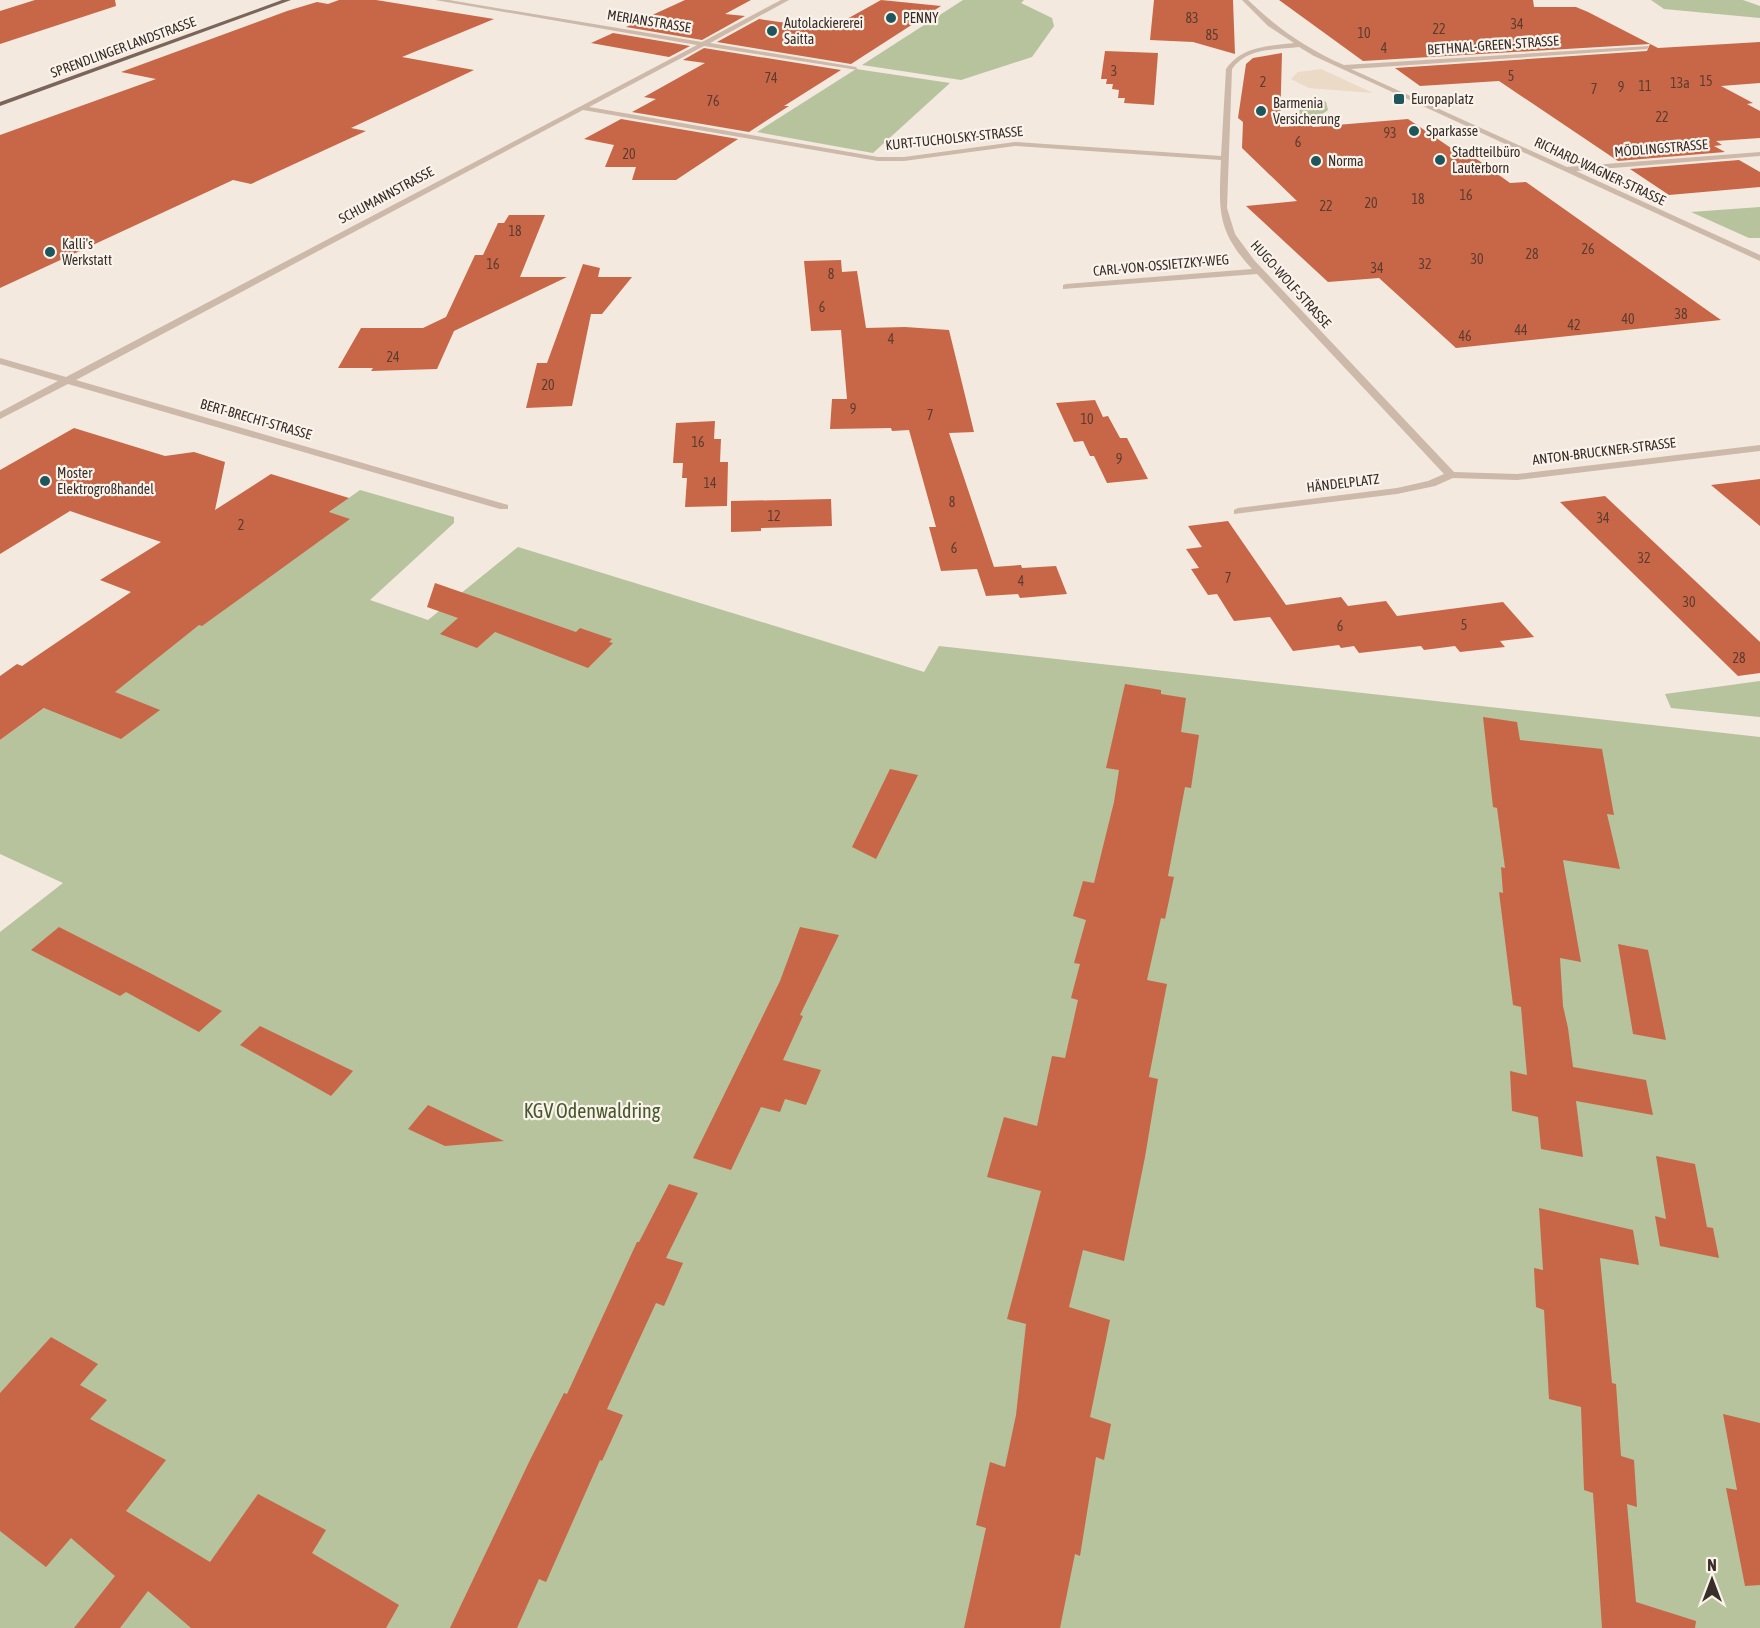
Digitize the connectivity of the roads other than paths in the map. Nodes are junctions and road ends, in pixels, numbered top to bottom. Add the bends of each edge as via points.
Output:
1 (288, 0) edge
2 (438, 0) edge
3 (786, 0) edge
4 (1245, 0) edge
5 (705, 42) junction
6 (1298, 45) junction
7 (1647, 47) dead end
8 (1341, 67) junction
9 (856, 69) dead end
10 (0, 104) edge
11 (583, 108) junction
12 (1760, 154) edge
13 (1223, 158) junction
14 (1564, 169) junction
15 (1760, 258) edge
16 (1259, 271) junction
17 (1066, 287) dead end
18 (0, 361) edge
19 (68, 381) junction
20 (0, 416) edge
21 (1760, 448) edge
22 (1451, 475) junction
23 (504, 507) dead end
24 (1238, 512) dead end

1 - 10 main road, SPRENDLINGER LANDSTRASSE
2 - 5 street, MERIANSTRASSE
3 - 5 street, SCHUMANNSTRASSE
4 - 6 street, RICHARD-WAGNER-STRASSE via 1257,15
5 - 9 street, MERIANSTRASSE
5 - 11 street, SCHUMANNSTRASSE
6 - 8 street, RICHARD-WAGNER-STRASSE
6 - 13 street, HUGO-WOLF-STRASSE via 1254,51 1232,63
7 - 8 street, BETHNAL-GREEN-STRASSE
8 - 14 street, RICHARD-WAGNER-STRASSE
11 - 13 street, KURT-TUCHOLSKY-STRASSE via 878,159 1015,144
11 - 19 street, SCHUMANNSTRASSE
12 - 14 street, MÖDLINGSTRASSE
13 - 16 street, HUGO-WOLF-STRASSE via 1224,216 1238,245
14 - 15 street, RICHARD-WAGNER-STRASSE
16 - 17 street, CARL-VON-OSSIETZKY-WEG
16 - 22 street, HUGO-WOLF-STRASSE
18 - 19 street, BERT-BRECHT-STRASSE
19 - 20 street, SCHUMANNSTRASSE
19 - 23 street, BERT-BRECHT-STRASSE
21 - 22 street, ANTON-BRUCKNER-STRASSE via 1517,477
22 - 24 street, HÄNDELPLATZ via 1397,491

